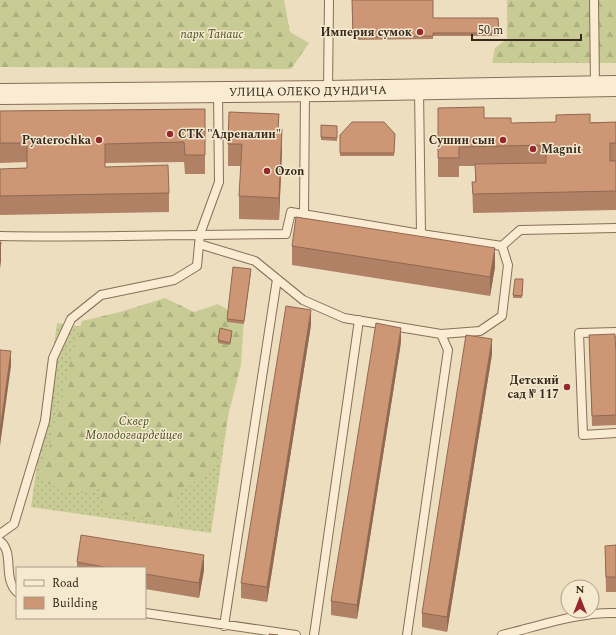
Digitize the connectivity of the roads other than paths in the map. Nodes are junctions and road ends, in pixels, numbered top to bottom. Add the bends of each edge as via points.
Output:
1 (329, 0) edge
2 (594, 0) edge
3 (595, 86) junction
4 (616, 86) edge
5 (419, 90) junction
6 (305, 91) junction
7 (328, 91) junction
8 (218, 92) junction
9 (0, 94) edge
10 (304, 215) junction
11 (616, 228) edge
12 (200, 234) junction
13 (421, 234) junction
14 (0, 236) edge
15 (199, 244) junction
16 (502, 246) junction
17 (277, 279) junction
18 (358, 320) junction
19 (616, 332) edge
20 (441, 334) junction
21 (616, 433) edge
22 (0, 534) edge
23 (0, 541) edge
24 (16, 591) edge
25 (146, 613) edge
26 (616, 613) edge
27 (224, 626) junction
28 (296, 635) edge
29 (314, 635) edge
30 (407, 635) edge
31 (502, 635) edge

1 - 7 lane
2 - 3 lane
3 - 4 street, УЛИЦА ОЛЕКО ДУНДИЧА
3 - 5 street, УЛИЦА ОЛЕКО ДУНДИЧА
5 - 7 street, УЛИЦА ОЛЕКО ДУНДИЧА
5 - 13 lane
6 - 7 street, УЛИЦА ОЛЕКО ДУНДИЧА
6 - 8 street, УЛИЦА ОЛЕКО ДУНДИЧА
6 - 10 lane
8 - 9 street, УЛИЦА ОЛЕКО ДУНДИЧА
8 - 12 lane via 219,182
10 - 12 lane via 291,212 286,234
10 - 13 lane
11 - 16 lane via 520,230
12 - 14 lane
12 - 15 lane
13 - 16 lane
15 - 17 lane via 255,261
15 - 22 lane via 197,266 174,280 101,295 71,319 53,358 45,421 14,524
16 - 20 lane via 508,265 502,316 480,331
17 - 18 lane via 303,300 344,318
17 - 27 lane
18 - 20 lane
18 - 29 lane
19 - 21 lane via 579,333 583,435
20 - 30 lane via 448,350
23 - 24 lane via 7,554 8,573 12,587
25 - 27 lane
26 - 31 lane via 591,614 552,621
27 - 28 lane

